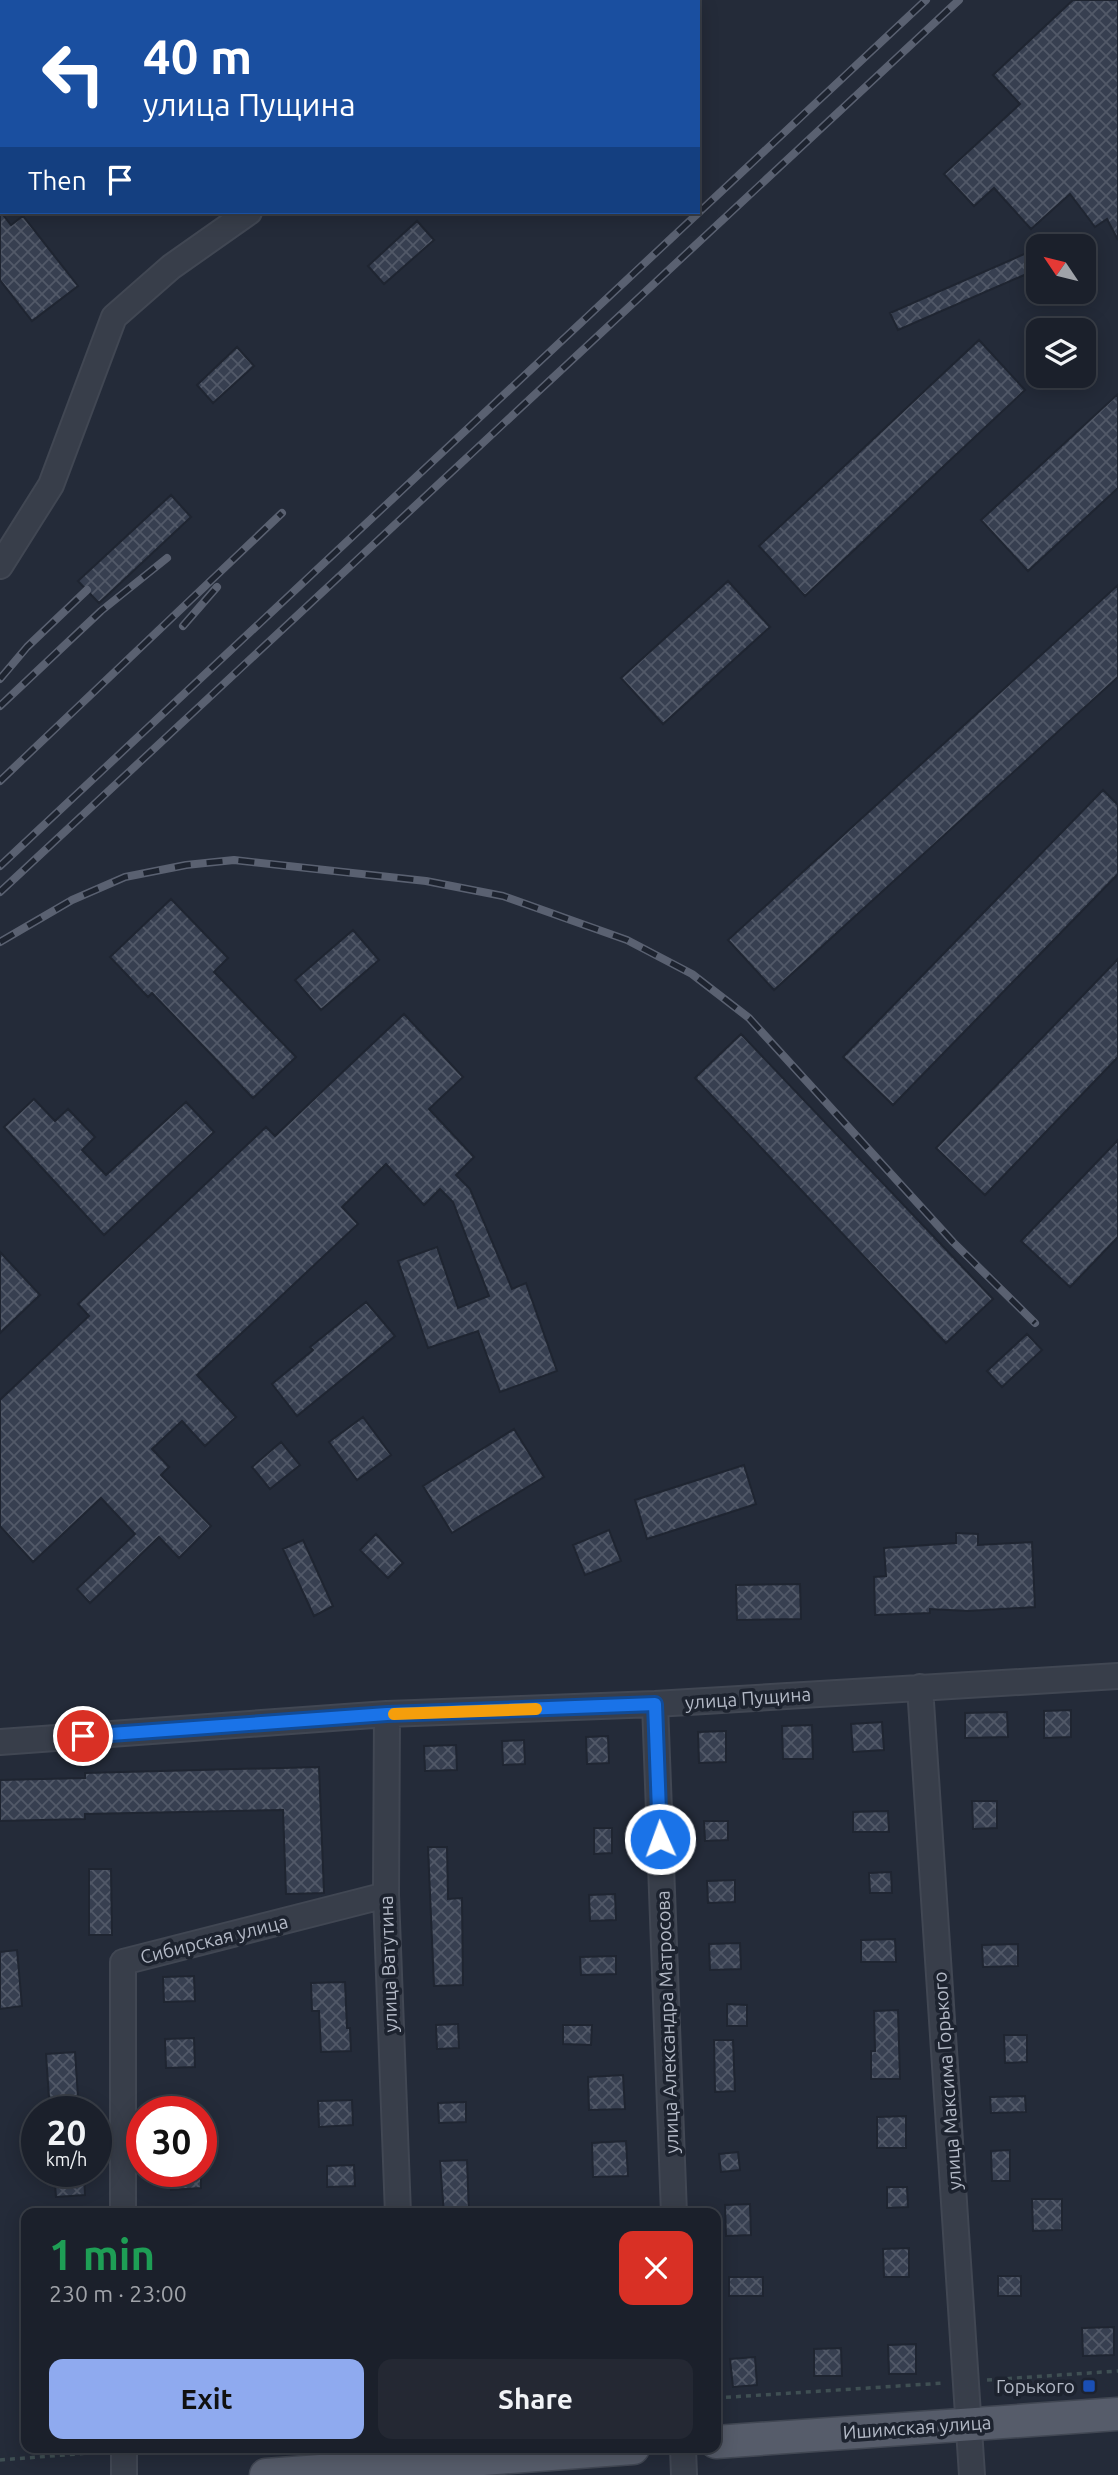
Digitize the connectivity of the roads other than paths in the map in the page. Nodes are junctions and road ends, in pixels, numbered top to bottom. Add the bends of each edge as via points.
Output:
1 (246, 214) edge
2 (1, 564) edge
3 (1118, 1676) edge
4 (920, 1687) junction
5 (655, 1704) junction
6 (387, 1714) junction
7 (0, 1742) edge
8 (386, 1895) junction
9 (123, 2208) edge
10 (398, 2208) edge
11 (674, 2208) edge
12 (1118, 2414) edge
13 (970, 2424) junction
14 (721, 2442) edge
15 (558, 2453) edge
16 (682, 2453) edge
17 (408, 2463) edge
18 (266, 2475) edge
19 (684, 2475) edge
20 (972, 2475) edge

1 - 2 street via 171,267 114,317 51,485
3 - 4 street, улица Пущина
4 - 5 street, улица Пущина
4 - 13 street, улица Максима Горького
5 - 6 street, улица Пущина
5 - 11 street, улица Александра Матросова
6 - 7 street, улица Пущина
6 - 8 street, улица Ватутина
8 - 9 street, Сибирская улица via 123,1962
8 - 10 street, улица Ватутина
12 - 13 main road, Ишимская улица
13 - 14 main road, Ишимская улица
13 - 20 street, улица Максима Горького
15 - 17 main road
16 - 19 street
17 - 18 main road

